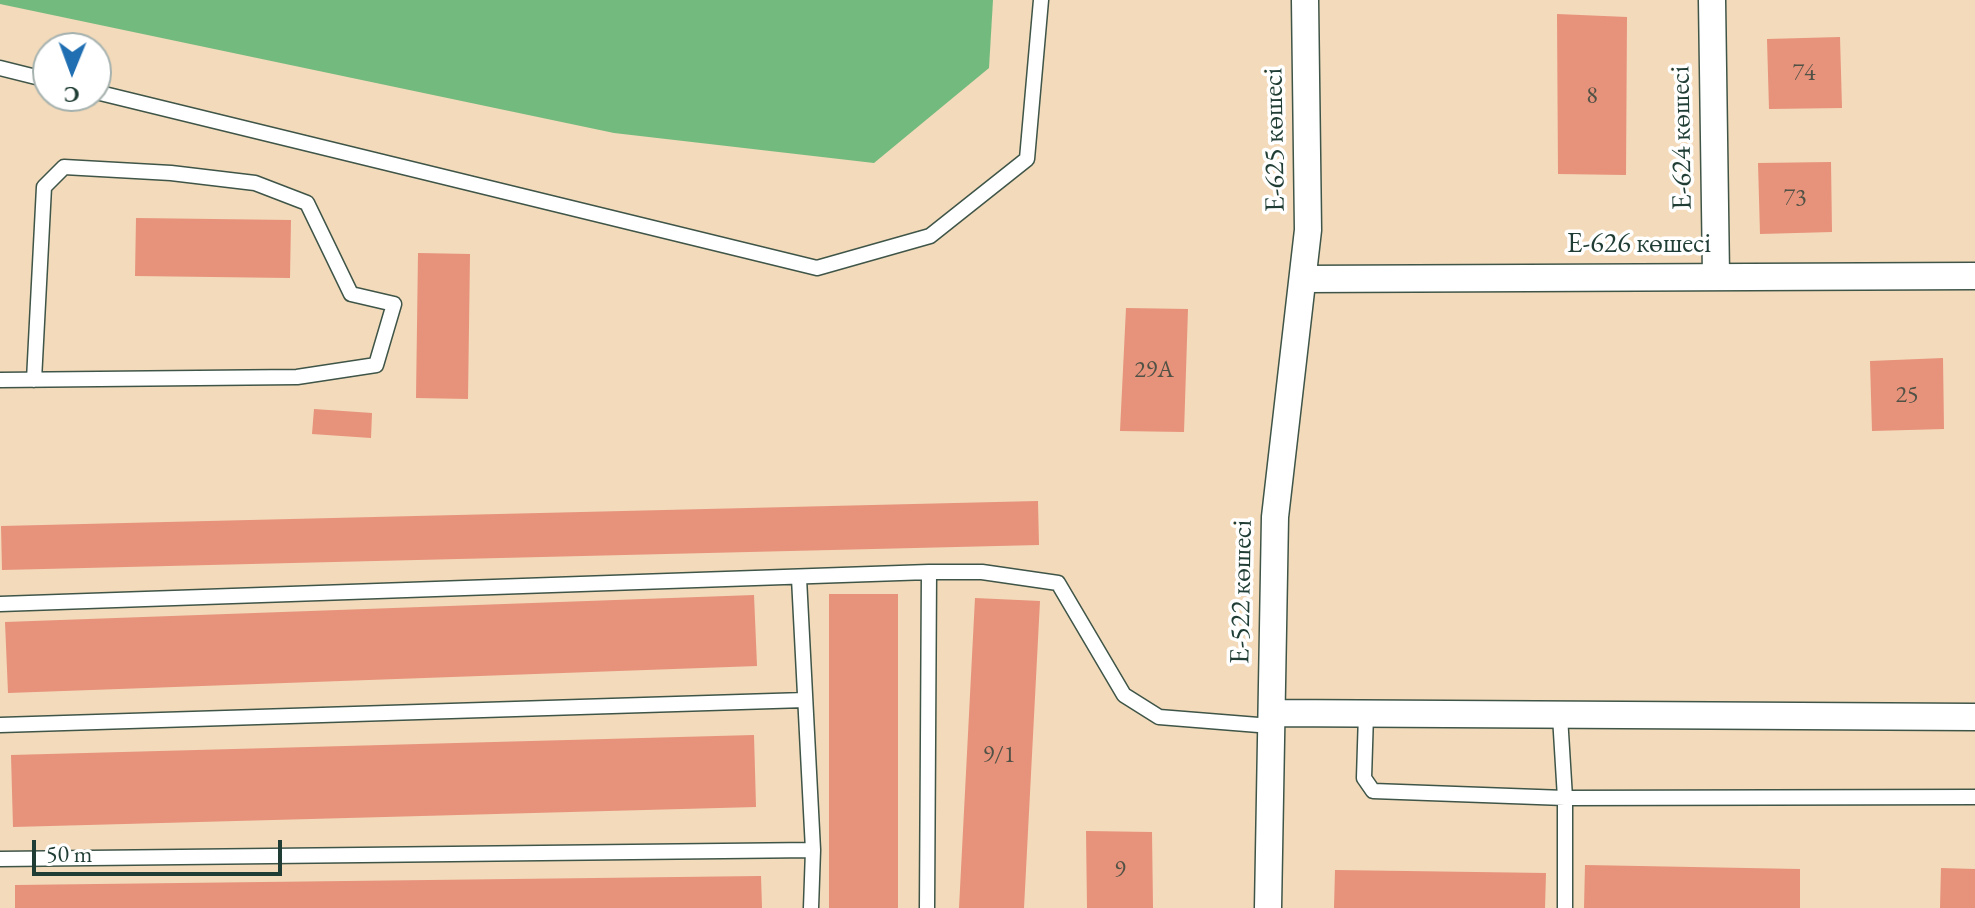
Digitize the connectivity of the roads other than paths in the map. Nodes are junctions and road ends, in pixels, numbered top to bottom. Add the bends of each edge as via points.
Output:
1 (1041, 0) edge
2 (1305, 0) edge
3 (1712, 0) edge
4 (0, 68) edge
5 (32, 76) edge
6 (112, 96) edge
7 (1716, 275) junction
8 (1975, 276) edge
9 (1304, 279) junction
10 (0, 380) edge
11 (34, 380) junction
12 (929, 572) junction
13 (799, 578) junction
14 (0, 604) edge
15 (805, 700) junction
16 (1366, 714) junction
17 (1560, 716) junction
18 (1975, 717) edge
19 (1271, 719) junction
20 (0, 725) edge
21 (1975, 797) edge
22 (1565, 798) junction
23 (813, 850) junction
24 (0, 859) edge
25 (811, 908) edge
26 (927, 908) edge
27 (1268, 908) edge
28 (1565, 908) edge

1 - 6 lane via 1027,159 930,236 817,268
2 - 9 street, Е-625 көшесі
3 - 7 street, Е-624 көшесі
4 - 5 lane
7 - 8 street, Е-626 көшесі
7 - 9 street, Е-626 көшесі
9 - 19 street, Е-522 көшесі via 1275,517
10 - 11 lane
11 - 11 lane via 44,187 64,167 255,183 307,203 351,294 394,304 376,365 297,377
12 - 13 lane
12 - 19 lane via 982,572 1058,583 1124,695 1159,717
12 - 26 lane
13 - 14 lane
13 - 15 lane
15 - 20 lane
15 - 23 lane
16 - 17 street
16 - 19 street
16 - 22 lane via 1364,778 1373,791
17 - 18 street
17 - 22 lane
19 - 27 street, Е-522 көшесі
21 - 22 lane
22 - 28 lane
23 - 24 lane
23 - 25 lane

